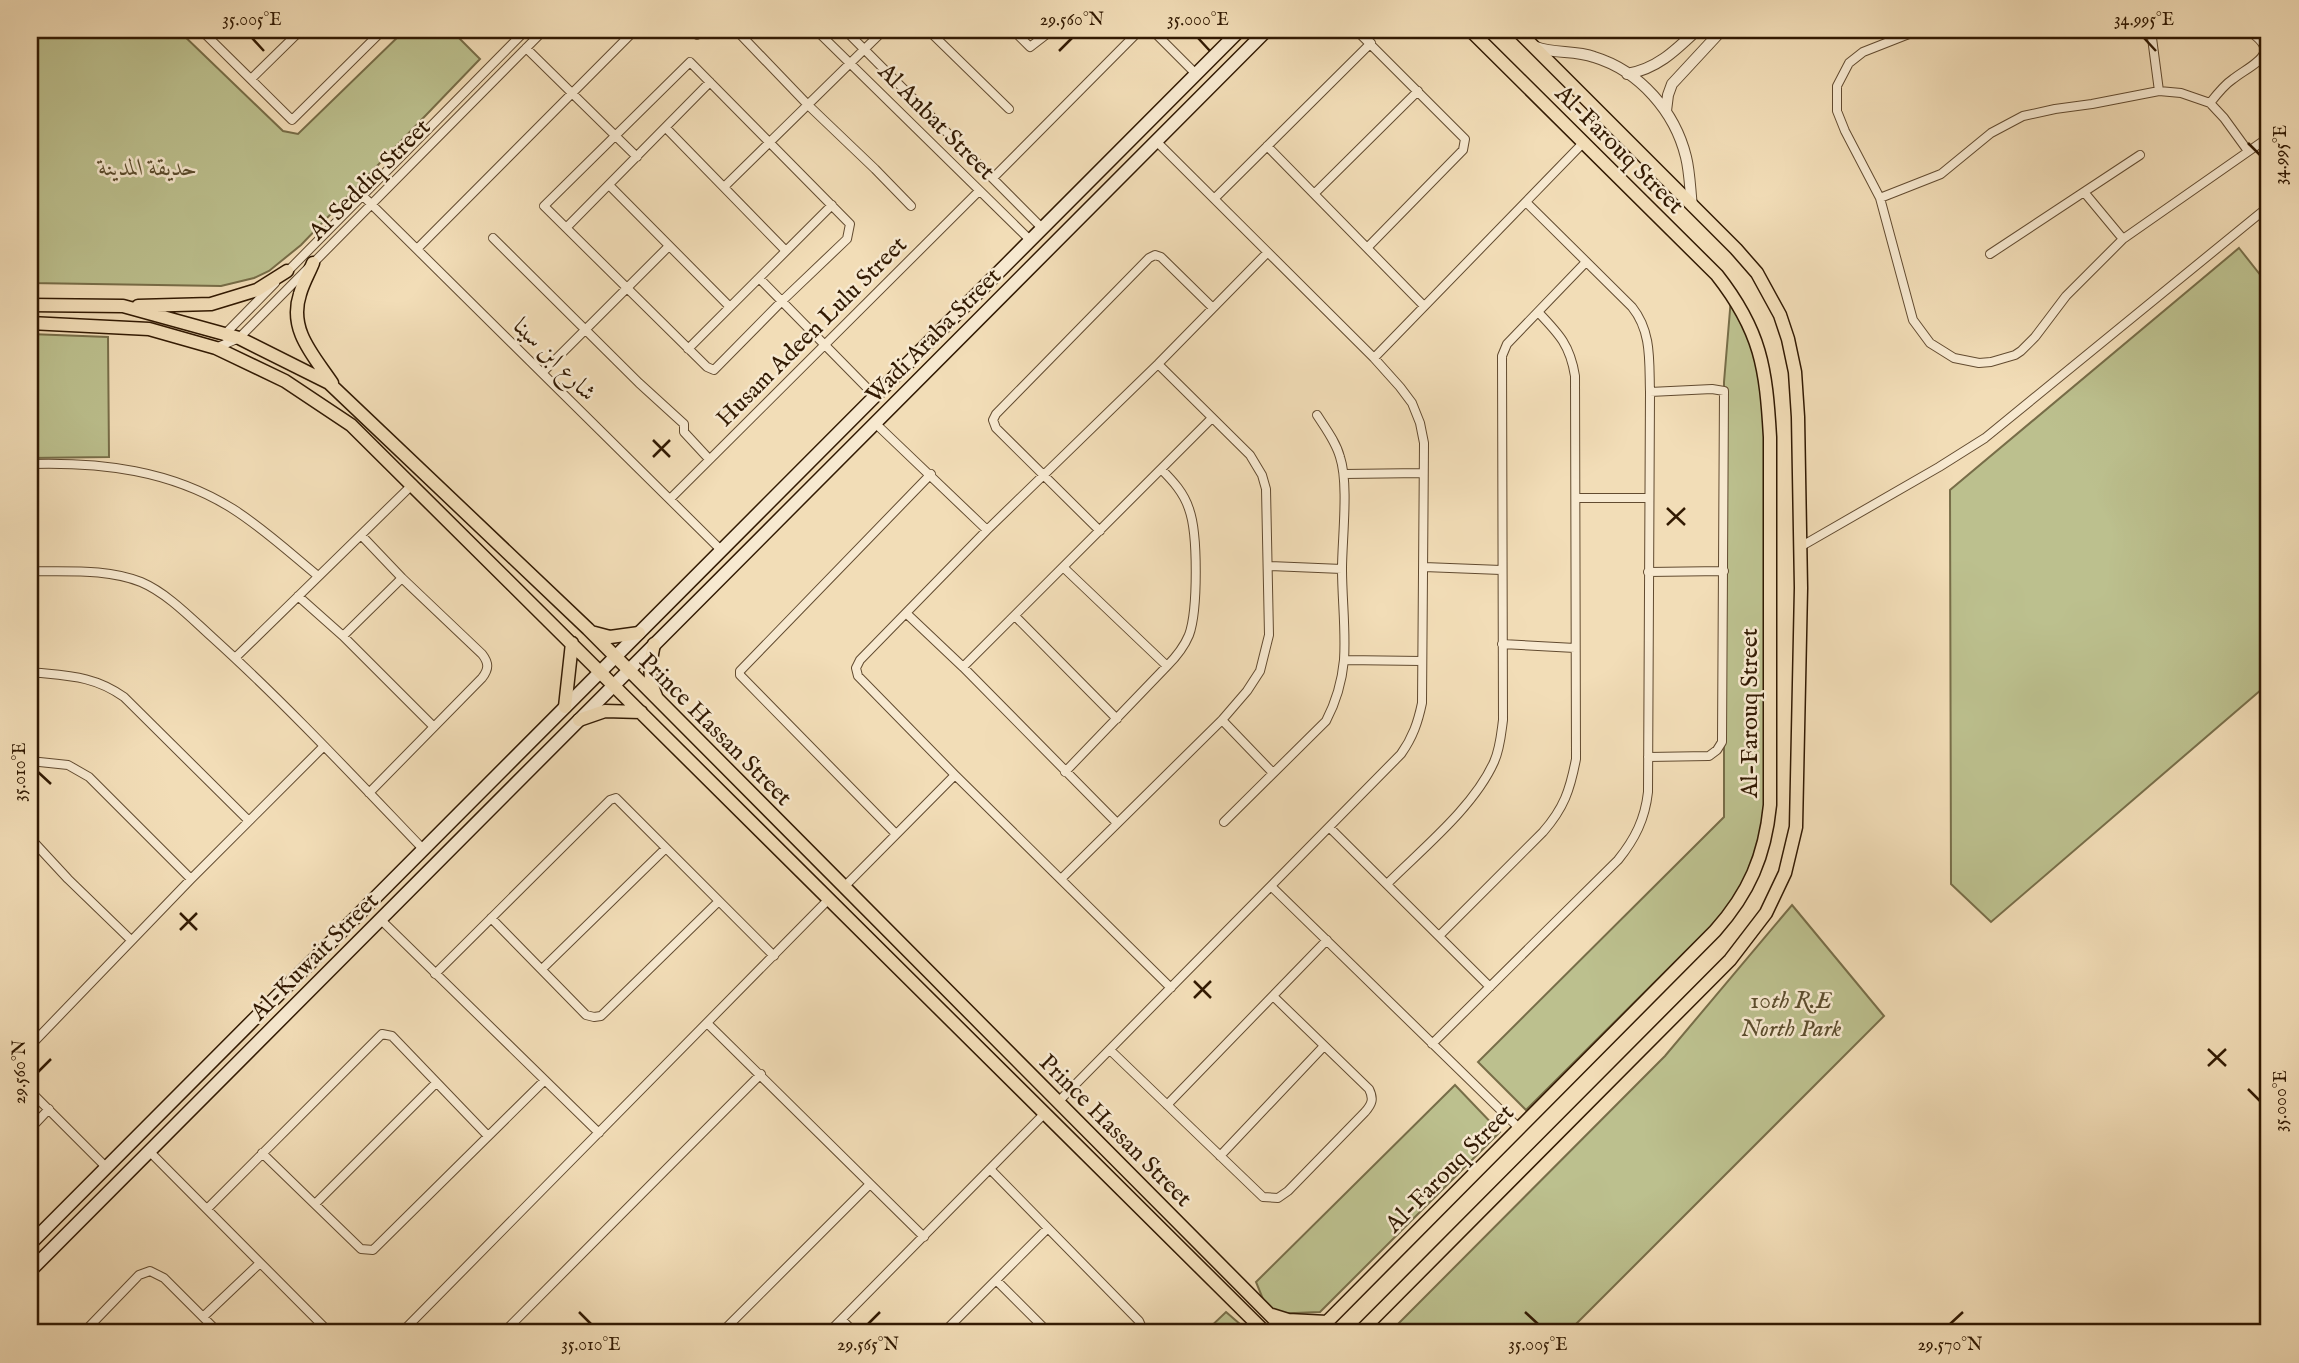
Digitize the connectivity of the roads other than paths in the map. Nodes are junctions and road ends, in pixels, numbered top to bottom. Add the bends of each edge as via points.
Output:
1 (201, 30) edge
2 (301, 30) edge
3 (383, 30) edge
4 (526, 30) edge
5 (544, 30) edge
6 (635, 30) edge
7 (736, 30) edge
8 (817, 30) edge
9 (845, 30) edge
10 (884, 30) edge
11 (928, 30) edge
12 (1013, 30) edge
13 (1052, 30) edge
14 (1140, 30) edge
15 (1152, 30) edge
16 (1240, 30) edge
17 (1267, 30) edge
18 (1356, 30) edge
19 (1471, 30) edge
20 (1517, 30) edge
21 (1697, 30) edge
22 (1723, 30) edge
23 (1919, 30) edge
24 (2155, 30) edge
25 (2247, 30) edge
26 (1371, 43) junction
27 (1535, 46) junction
28 (526, 48) junction
29 (864, 49) junction
30 (850, 63) junction
31 (1196, 74) junction
32 (1627, 74) junction
33 (251, 79) junction
34 (710, 82) junction
35 (1418, 91) junction
36 (2159, 92) junction
37 (572, 94) junction
38 (2210, 103) junction
39 (808, 105) junction
40 (1009, 109) dead end
41 (1666, 111) junction
42 (666, 128) junction
43 (615, 135) junction
44 (2269, 137) edge
45 (1156, 141) junction
46 (770, 142) junction
47 (1583, 143) junction
48 (1267, 146) junction
49 (2248, 151) junction
50 (2140, 155) dead end
51 (637, 157) junction
52 (993, 178) junction
53 (609, 185) junction
54 (724, 187) junction
55 (979, 191) junction
56 (2084, 192) junction
57 (1314, 194) junction
58 (362, 195) junction
59 (1215, 198) junction
60 (1880, 198) junction
61 (1526, 202) junction
62 (372, 204) junction
63 (832, 205) junction
64 (911, 206) dead end
65 (1692, 206) junction
66 (2269, 206) edge
67 (567, 227) junction
68 (1042, 228) junction
69 (493, 237) dead end
70 (2123, 239) junction
71 (1030, 240) junction
72 (669, 246) junction
73 (1367, 248) junction
74 (417, 249) junction
75 (786, 251) junction
76 (1267, 253) junction
77 (1990, 254) dead end
78 (1586, 262) junction
79 (313, 263) junction
80 (287, 271) junction
81 (759, 278) junction
82 (627, 288) junction
83 (782, 300) junction
84 (30, 305) edge
85 (123, 306) junction
86 (1424, 306) junction
87 (730, 307) junction
88 (1213, 308) junction
89 (1538, 312) junction
90 (30, 323) edge
91 (586, 329) junction
92 (227, 341) junction
93 (930, 341) junction
94 (826, 344) junction
95 (688, 349) junction
96 (944, 354) junction
97 (1374, 358) junction
98 (1158, 363) junction
99 (542, 373) junction
100 (336, 389) junction
101 (1650, 392) junction
102 (875, 396) junction
103 (1317, 415) dead end
104 (1212, 418) junction
105 (875, 423) junction
106 (709, 459) junction
107 (30, 464) edge
108 (1161, 469) junction
109 (1423, 473) junction
110 (931, 474) junction
111 (1344, 474) junction
112 (1043, 475) junction
113 (413, 484) junction
114 (1576, 498) junction
115 (1648, 498) junction
116 (670, 499) junction
117 (988, 530) junction
118 (1100, 531) junction
119 (361, 535) junction
120 (1800, 547) junction
121 (721, 550) junction
122 (1268, 566) junction
123 (1063, 567) junction
124 (1423, 567) junction
125 (1342, 569) junction
126 (1501, 570) junction
127 (30, 571) edge
128 (1724, 571) junction
129 (1648, 572) junction
130 (318, 576) junction
131 (402, 578) junction
132 (298, 596) junction
133 (907, 614) junction
134 (1015, 616) junction
135 (588, 629) junction
136 (639, 633) junction
137 (343, 636) junction
138 (572, 643) junction
139 (654, 644) junction
140 (1502, 644) junction
141 (1575, 648) junction
142 (615, 657) junction
143 (235, 658) junction
144 (1344, 660) junction
145 (1422, 661) junction
146 (1167, 666) junction
147 (963, 667) junction
148 (628, 670) junction
149 (600, 671) junction
150 (30, 672) edge
151 (614, 685) junction
152 (657, 699) junction
153 (565, 707) junction
154 (641, 712) junction
155 (1117, 719) junction
156 (579, 720) junction
157 (1222, 720) junction
158 (434, 727) junction
159 (324, 746) junction
160 (1648, 757) junction
161 (30, 761) edge
162 (1065, 772) junction
163 (1273, 773) junction
164 (955, 775) junction
165 (369, 793) junction
166 (249, 821) junction
167 (1224, 822) dead end
168 (1117, 823) junction
169 (1330, 828) junction
170 (895, 833) junction
171 (30, 838) edge
172 (34, 848) edge
173 (666, 848) junction
174 (423, 849) junction
175 (1062, 878) junction
176 (191, 879) junction
177 (1387, 884) junction
178 (844, 887) junction
179 (1272, 887) junction
180 (829, 899) junction
181 (719, 901) junction
182 (491, 918) junction
183 (380, 919) junction
184 (1440, 935) junction
185 (131, 940) junction
186 (1327, 940) junction
187 (774, 956) junction
188 (542, 969) junction
189 (435, 974) junction
190 (1490, 987) junction
191 (1171, 988) junction
192 (1273, 996) junction
193 (266, 1007) junction
194 (281, 1019) junction
195 (707, 1023) junction
196 (1432, 1044) junction
197 (30, 1046) edge
198 (1324, 1046) junction
199 (1110, 1050) junction
200 (761, 1074) junction
201 (544, 1081) junction
202 (436, 1083) junction
203 (30, 1091) edge
204 (1058, 1102) junction
205 (1167, 1105) junction
206 (49, 1109) junction
207 (1045, 1113) junction
208 (1518, 1128) junction
209 (30, 1129) edge
210 (599, 1133) junction
211 (488, 1136) junction
212 (149, 1151) junction
213 (262, 1153) junction
214 (1220, 1156) junction
215 (106, 1167) junction
216 (990, 1170) junction
217 (870, 1184) junction
218 (315, 1204) junction
219 (207, 1209) junction
220 (1047, 1229) junction
221 (924, 1237) junction
222 (30, 1244) edge
223 (260, 1263) junction
224 (30, 1271) edge
225 (996, 1280) junction
226 (1269, 1314) junction
227 (202, 1317) junction
228 (842, 1320) junction
229 (1327, 1322) junction
230 (1257, 1328) edge
231 (83, 1333) edge
232 (219, 1333) edge
233 (330, 1333) edge
234 (401, 1333) edge
235 (503, 1333) edge
236 (721, 1333) edge
237 (828, 1333) edge
238 (855, 1333) edge
239 (943, 1333) edge
240 (1046, 1333) edge
241 (1142, 1333) edge
242 (1266, 1333) edge
243 (1288, 1333) edge
244 (1316, 1333) edge
245 (1359, 1333) edge

1 - 33 street
2 - 33 street
3 - 33 street via 292,120
4 - 58 street, Al Seddiq Street
5 - 28 street, Al Seddiq Street
6 - 37 street
7 - 39 street
8 - 30 street, Al Anbat Street
9 - 29 street, Al Anbat Street
10 - 29 street
11 - 40 street
12 - 13 street via 1030,47
14 - 52 street
15 - 31 street
16 - 31 main road, Wadi Araba Street
17 - 45 main road, Wadi Araba Street
18 - 26 street
19 - 47 main road, Al-Farouq Street
20 - 27 main road, Al-Farouq Street
21 - 32 street via 1661,62
22 - 41 street via 1672,84
23 - 60 street via 1854,57 1837,86 1837,111 1844,131
24 - 36 street via 2152,38
25 - 38 street via 2261,40 2262,59 2227,83
26 - 35 street
26 - 48 street
27 - 32 street via 1593,56
27 - 65 main road, Al-Farouq Street
28 - 37 street
28 - 62 street, Al Seddiq Street
29 - 30 street
29 - 52 street, Al Anbat Street
30 - 39 street
30 - 55 street, Al Anbat Street
31 - 68 main road, Wadi Araba Street
32 - 41 street
34 - 42 street
34 - 43 street via 690,62
34 - 46 street
35 - 57 street
35 - 73 street via 1465,139 1464,150
36 - 38 street via 2181,93
36 - 60 street via 2023,116 1991,133 1941,174
37 - 43 street
37 - 74 street
38 - 49 street
39 - 46 street
39 - 64 street
41 - 65 street via 1685,156
42 - 51 street
42 - 54 street
43 - 51 street
43 - 67 street via 544,206
44 - 49 street
45 - 59 street
45 - 96 main road, Wadi Araba Street
46 - 54 street
46 - 63 street
47 - 61 street
47 - 208 main road, Al-Farouq Street via 1717,275 1749,322 1762,361 1770,437 1770,805 1756,866 1731,914
48 - 57 street
48 - 59 street
49 - 70 street
50 - 56 street
51 - 53 street
52 - 68 street, Al Anbat Street
53 - 67 street
53 - 72 street
54 - 75 street
55 - 71 street, Al Anbat Street
55 - 94 street, Husam Adeen Lulu Street
56 - 70 street
56 - 77 street
57 - 73 street
58 - 62 street, شارع ابن سينا
58 - 80 street, Al Seddiq Street
59 - 76 street
60 - 70 street via 1913,320 1930,343 1967,362 1991,362 2021,351 2066,296
61 - 78 street
61 - 86 street
62 - 74 street, شارع ابن سينا
62 - 79 street, Al Seddiq Street
63 - 75 street
63 - 83 street via 850,224 847,239
65 - 120 main road, Al-Farouq Street via 1757,273 1788,339 1797,396
66 - 120 street via 1985,438
67 - 82 street
68 - 71 main road, Wadi Araba Street
69 - 91 street
71 - 93 main road, Wadi Araba Street
72 - 82 street
72 - 87 street
73 - 86 street
74 - 99 street, شارع ابن سينا
75 - 81 street
76 - 88 street
76 - 97 street
78 - 89 street
78 - 101 street via 1644,325
79 - 92 street, Al Seddiq Street
79 - 100 main road via 299,294 299,327 302,340
80 - 85 main road via 257,290 211,303
80 - 92 street, Al Seddiq Street
81 - 83 street
81 - 87 street
82 - 91 street
82 - 95 street
83 - 94 street
83 - 95 street via 714,370
84 - 85 main road, Prince Hassan Street
85 - 92 main road, Prince Hassan Street
86 - 97 street
87 - 95 street
88 - 98 street
88 - 112 street via 1161,257 1149,258 996,414 996,428
89 - 114 street via 1561,337 1572,359
89 - 126 street via 1507,344 1502,356
90 - 92 main road, Prince Hassan Street via 149,329
91 - 99 street
91 - 106 street via 684,424 684,432
92 - 100 main road, Prince Hassan Street via 314,374
92 - 113 main road, Prince Hassan Street via 233,356 285,381 351,425
93 - 96 main road
93 - 102 main road, Wadi Araba Street
94 - 102 street
94 - 106 street, Husam Adeen Lulu Street
96 - 105 main road, Wadi Araba Street
97 - 109 street via 1412,403 1424,443
98 - 104 street
98 - 112 street
99 - 116 street, شارع ابن سينا
100 - 135 main road, Prince Hassan Street
101 - 115 street
101 - 128 street via 1724,391
102 - 121 main road, Wadi Araba Street
103 - 111 street via 1341,458
104 - 108 street
104 - 122 street via 1250,455 1262,475
105 - 110 street
105 - 139 main road, Wadi Araba Street
106 - 116 street, Husam Adeen Lulu Street
107 - 130 street via 109,466 184,484 233,509
108 - 118 street
108 - 146 street via 1182,494 1194,523 1192,621 1181,650
109 - 111 street
109 - 124 street
110 - 117 street
110 - 170 street via 740,671
111 - 125 street
112 - 117 street
112 - 118 street
113 - 119 street
113 - 138 main road, Prince Hassan Street
114 - 115 street
114 - 141 street
115 - 129 street
116 - 121 street, شارع ابن سينا
117 - 133 street
118 - 123 street
119 - 130 street
119 - 131 street
120 - 245 main road, Al-Farouq Street via 1796,827 1785,873 1766,913 1731,960
121 - 136 main road, Wadi Araba Street
122 - 125 street
122 - 157 street via 1269,635 1260,671
123 - 134 street
123 - 146 street
124 - 126 street
124 - 145 street
125 - 144 street
126 - 140 street
127 - 143 street via 79,571 142,582
128 - 129 street
128 - 160 street via 1721,742 1709,756
129 - 160 street
130 - 132 street
131 - 137 street
131 - 158 street via 487,660 486,672
132 - 137 street
132 - 143 street
133 - 147 street
133 - 164 street via 859,660 858,676
134 - 147 street
134 - 155 street
135 - 136 main road via 610,637
135 - 142 main road, Prince Hassan Street
136 - 142 main road, Wadi Araba Street
137 - 158 street
138 - 149 main road, Prince Hassan Street
138 - 153 main road
139 - 148 main road, Wadi Araba Street
139 - 152 main road via 651,681
140 - 141 street
140 - 177 street via 1503,720 1495,761 1468,803
141 - 184 street via 1576,759 1567,798 1544,832
142 - 148 main road, Prince Hassan Street
142 - 149 main road, Al-Kuwait Street
143 - 159 street
144 - 145 street
144 - 163 street via 1334,706 1326,720
145 - 169 street via 1422,703 1411,740
146 - 155 street
147 - 162 street
148 - 151 main road, Al-Kuwait Street
148 - 152 main road, Prince Hassan Street
149 - 151 main road, Prince Hassan Street
149 - 153 main road, Al-Kuwait Street
150 - 166 street via 96,680 124,696
151 - 154 main road, Prince Hassan Street
151 - 156 main road, Al-Kuwait Street
152 - 178 main road, Prince Hassan Street
153 - 174 main road, Al-Kuwait Street
154 - 156 main road via 605,711
154 - 180 main road, Prince Hassan Street
155 - 162 street
156 - 183 main road, Al-Kuwait Street
157 - 163 street
157 - 168 street
158 - 165 street
159 - 165 street
159 - 166 street
160 - 190 street via 1643,821 1628,848
161 - 176 street via 68,765 89,777
162 - 168 street
163 - 167 street
164 - 170 street
164 - 175 street
165 - 174 street
166 - 176 street
168 - 175 street
169 - 177 street
169 - 179 street
170 - 178 street
171 - 172 street
172 - 185 street
173 - 181 street
173 - 182 street via 621,802 610,800
173 - 188 street
174 - 193 main road, Al-Kuwait Street
175 - 191 street
176 - 185 street
177 - 184 street
178 - 204 main road, Prince Hassan Street
179 - 186 street
179 - 191 street
180 - 187 street
180 - 207 main road, Prince Hassan Street
181 - 187 street
181 - 188 street via 601,1016 586,1015
182 - 188 street
182 - 189 street
183 - 189 street
183 - 194 main road, Al-Kuwait Street
184 - 190 street
185 - 197 street
186 - 192 street
186 - 196 street
187 - 195 street
189 - 201 street
190 - 196 street
191 - 199 street
192 - 198 street
192 - 205 street
193 - 194 main road
193 - 215 main road, Al-Kuwait Street
194 - 212 main road, Al-Kuwait Street
195 - 200 street
195 - 210 street
196 - 208 street
198 - 214 street
198 - 214 street via 1369,1089 1372,1105 1278,1198 1263,1197
199 - 204 street
199 - 205 street
200 - 217 street
200 - 235 street
201 - 210 street
201 - 211 street
202 - 211 street
202 - 213 street via 393,1036 382,1034
202 - 218 street
203 - 206 street
204 - 226 main road, Prince Hassan Street
205 - 214 street
206 - 209 street
206 - 215 street
207 - 216 street
207 - 230 main road, Prince Hassan Street
208 - 229 main road, Al-Farouq Street
210 - 234 street
211 - 218 street via 373,1250 361,1249
212 - 219 street
212 - 224 main road, Al-Kuwait Street
213 - 218 street
213 - 219 street
215 - 222 main road, Al-Kuwait Street
216 - 220 street
216 - 221 street
217 - 221 street
217 - 236 street
219 - 223 street
220 - 225 street
220 - 241 street via 1139,1321
221 - 228 street
223 - 227 street
223 - 233 street
225 - 239 street
225 - 240 street
226 - 229 main road
226 - 243 main road, Prince Hassan Street
227 - 231 street via 150,1271 139,1275
227 - 232 street
228 - 237 street
228 - 238 street
229 - 244 main road, Al-Farouq Street
230 - 242 main road, Prince Hassan Street

